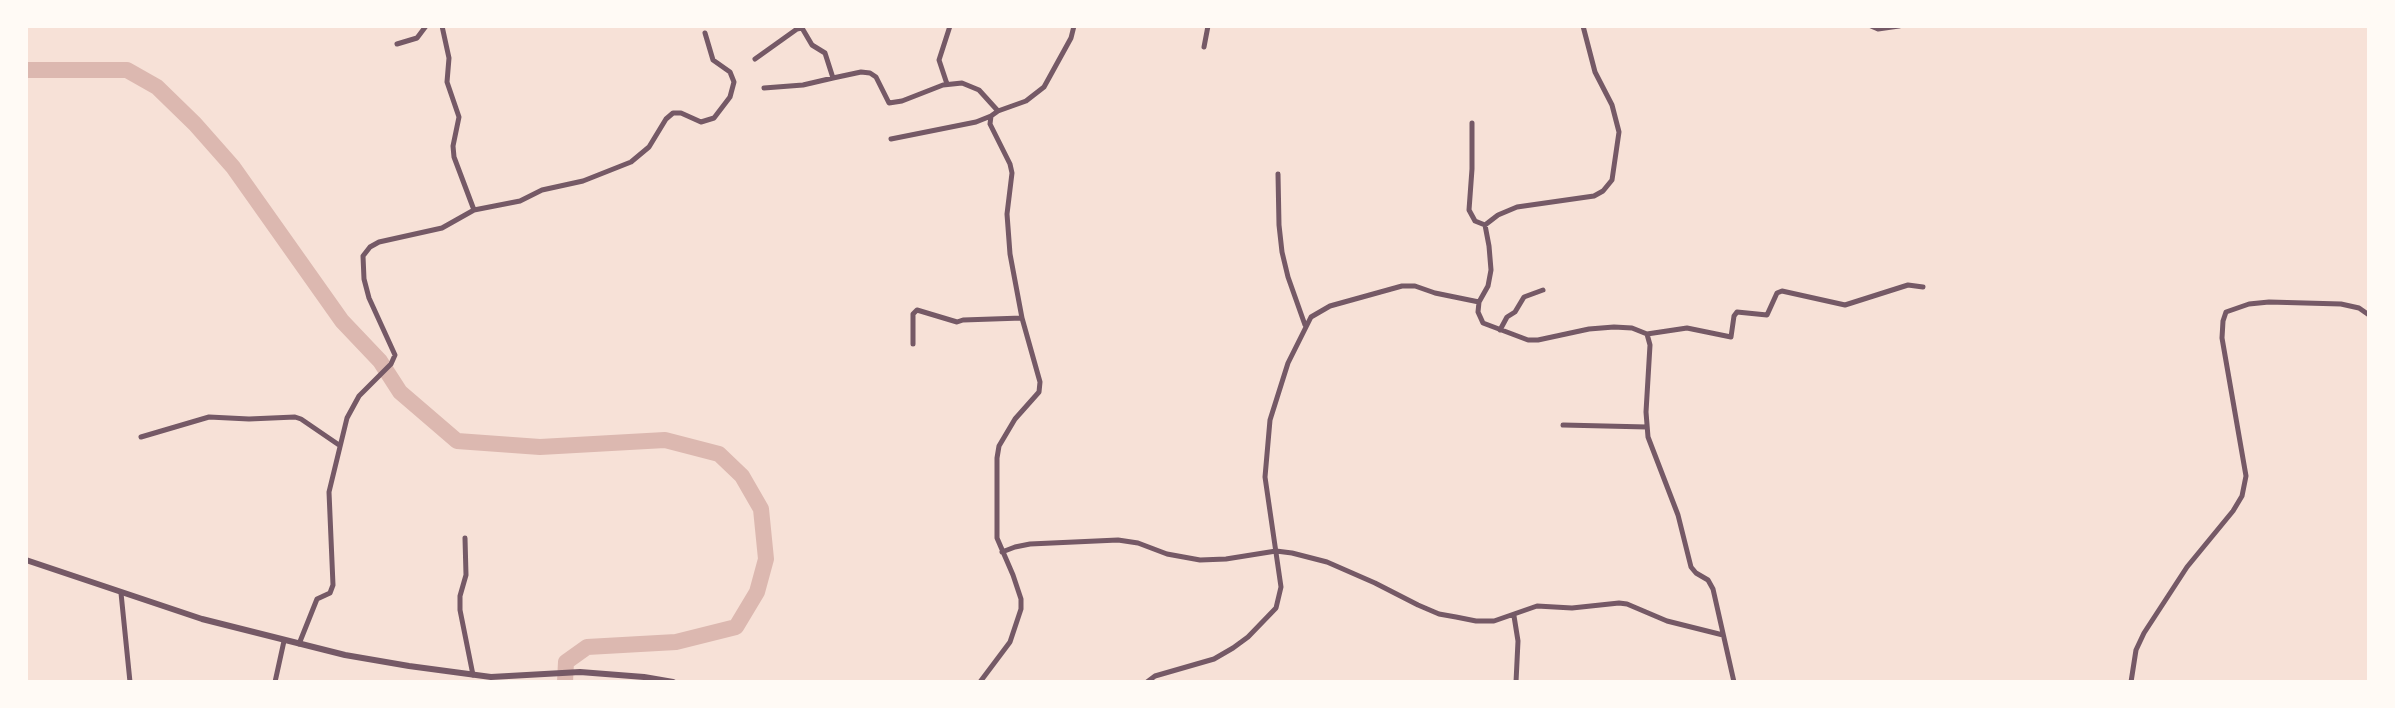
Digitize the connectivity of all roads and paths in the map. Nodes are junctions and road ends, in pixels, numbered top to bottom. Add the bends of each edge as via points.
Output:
1 (426, 26) edge
2 (442, 26) edge
3 (950, 26) edge
4 (1074, 26) edge
5 (1208, 26) edge
6 (1583, 26) edge
7 (1871, 26) edge
8 (1899, 26) edge
9 (705, 33) dead end
10 (397, 44) dead end
11 (1204, 47) dead end
12 (755, 59) dead end
13 (833, 78) junction
14 (947, 84) junction
15 (764, 88) dead end
16 (998, 111) junction
17 (991, 116) junction
18 (1472, 123) dead end
19 (891, 139) dead end
20 (1278, 174) dead end
21 (474, 210) junction
22 (1485, 225) junction
23 (1923, 287) dead end
24 (1543, 290) dead end
25 (1479, 302) junction
26 (2369, 315) edge
27 (1022, 318) junction
28 (1305, 326) junction
29 (1500, 330) junction
30 (1647, 334) junction
31 (913, 344) dead end
32 (1563, 425) dead end
33 (1647, 427) junction
34 (141, 437) dead end
35 (339, 445) junction
36 (465, 538) dead end
37 (1276, 551) junction
38 (1002, 552) junction
39 (26, 560) edge
40 (121, 593) junction
41 (1514, 616) junction
42 (1723, 635) junction
43 (284, 641) junction
44 (299, 644) junction
45 (473, 675) junction
46 (130, 682) edge
47 (275, 682) edge
48 (673, 682) edge
49 (980, 682) edge
50 (1147, 682) edge
51 (1516, 682) edge
52 (1734, 682) edge
53 (2131, 682) edge

1 - 10 street via 417,38
2 - 21 street via 449,58 447,82 459,117 454,157
3 - 14 street via 939,60
4 - 16 street via 1044,87 1026,101
5 - 11 street
6 - 22 street via 1619,132 1612,180 1594,196 1517,207
7 - 8 street
9 - 21 street via 713,60 730,72 734,82 714,118 701,122 673,113 631,162 520,201
12 - 13 street via 802,28 812,45 825,53
13 - 14 street via 870,73 891,103
13 - 15 street
14 - 16 street via 973,86
16 - 17 street
17 - 19 street
17 - 27 street via 1012,173 1007,225
18 - 22 street via 1469,210
20 - 28 street via 1282,252
21 - 35 street via 442,228 379,242 363,256 369,298 395,359 359,396
22 - 25 street via 1491,270
23 - 30 street via 1908,285 1845,305 1782,291 1767,315 1737,312 1731,337 1687,328
24 - 29 street via 1524,297
25 - 28 street via 1402,286 1322,309
25 - 29 street via 1481,320
26 - 53 street via 2341,304 2269,302 2226,312 2222,338 2246,476 2242,496 2149,624 2136,650
27 - 31 street via 957,322 917,310
27 - 38 street via 1040,387 999,446 996,527
28 - 37 street via 1270,420 1265,477
29 - 30 street via 1528,340 1614,327
30 - 33 street
32 - 33 street
33 - 42 street via 1691,567 1711,583
34 - 35 street via 209,417 295,417
35 - 44 street via 329,492 333,585 330,593 317,599
36 - 45 street via 460,610
37 - 38 street via 1200,560 1118,540 1030,544
37 - 41 street via 1327,562 1439,614 1476,621
37 - 50 street via 1281,595 1270,615 1214,659
38 - 49 street via 1021,599 1020,619
39 - 40 street
40 - 43 street
40 - 46 street
41 - 42 street via 1537,606 1619,603
41 - 51 street
42 - 52 street
43 - 44 street
43 - 47 street
44 - 45 street
45 - 48 street via 580,672

